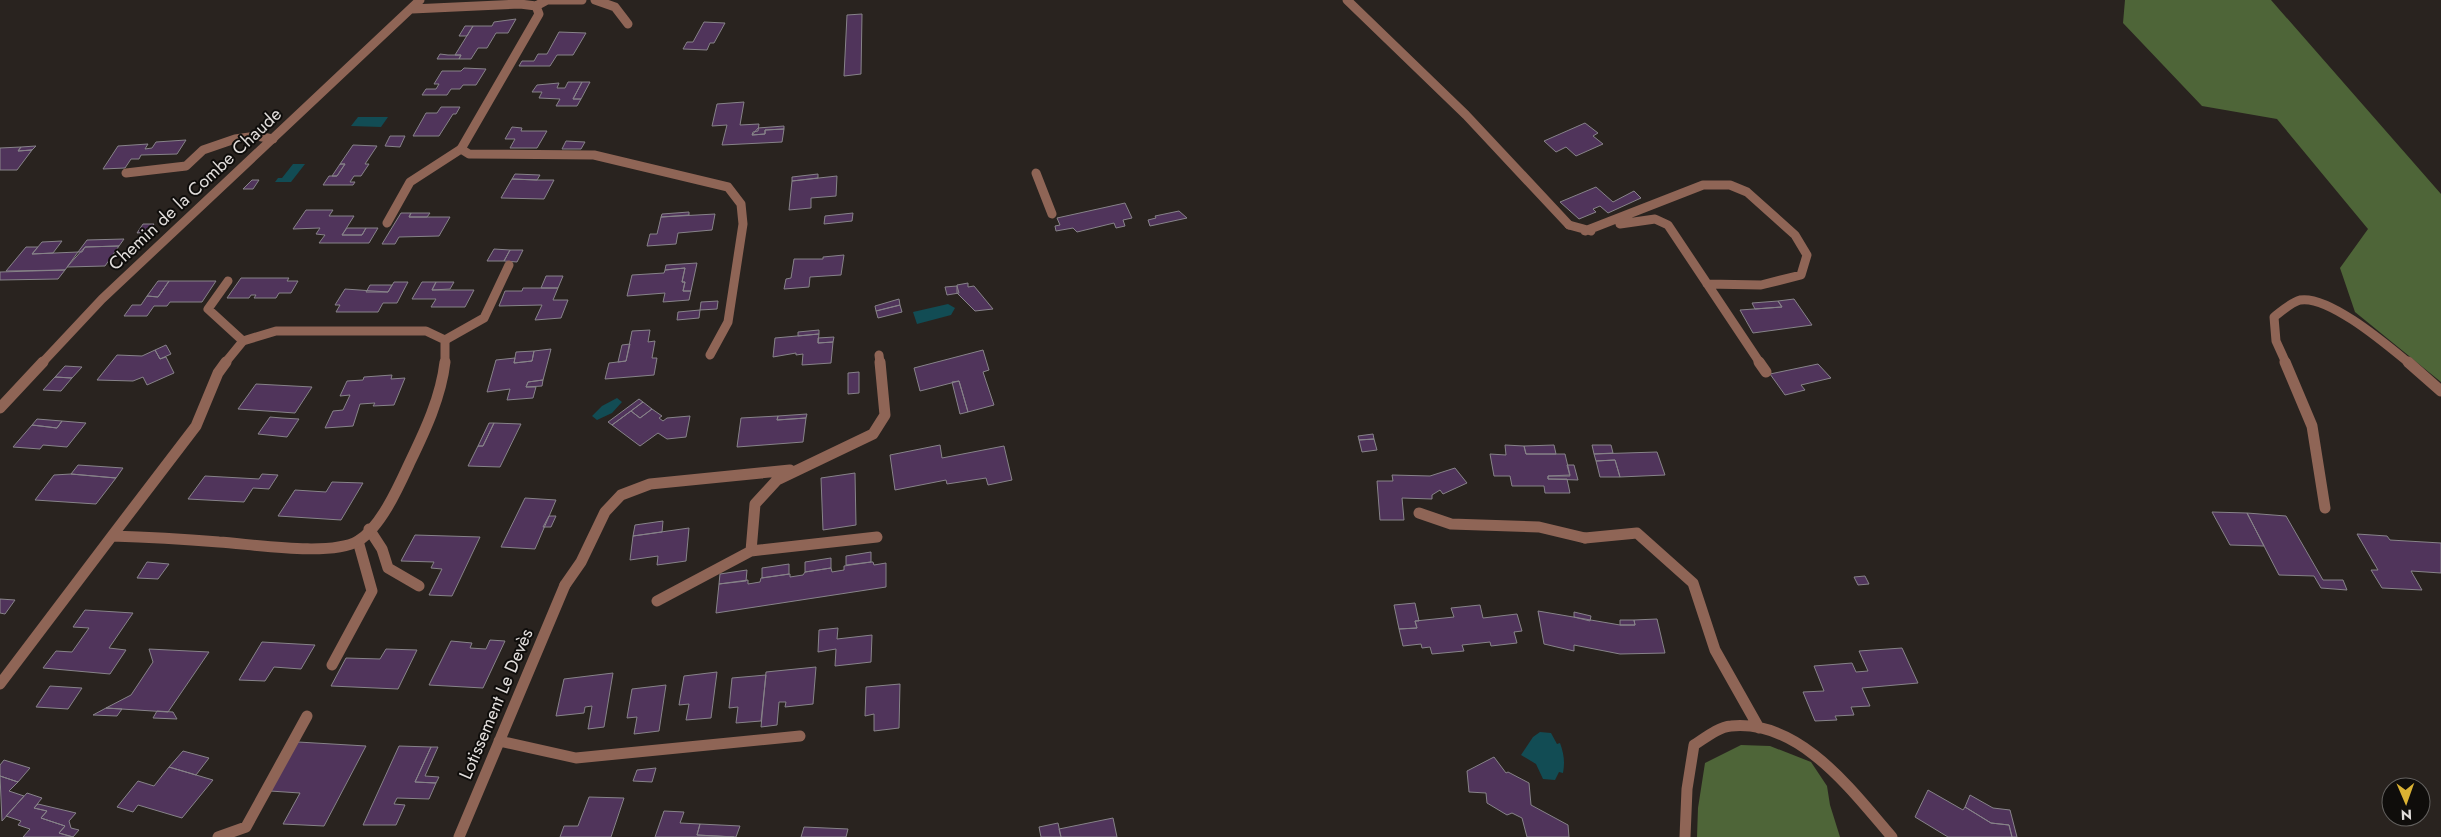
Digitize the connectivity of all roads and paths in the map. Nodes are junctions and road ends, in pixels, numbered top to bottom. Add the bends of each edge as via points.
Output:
1 (420, 0) edge
2 (582, 0) edge
3 (595, 0) edge
4 (1347, 0) edge
5 (536, 6) junction
6 (412, 9) junction
7 (628, 24) dead end
8 (272, 139) junction
9 (461, 149) junction
10 (126, 172) dead end
11 (1036, 173) dead end
12 (1052, 214) dead end
13 (387, 223) dead end
14 (1585, 231) junction
15 (509, 265) dead end
16 (228, 281) dead end
17 (1707, 284) junction
18 (445, 340) junction
19 (243, 341) junction
20 (710, 355) dead end
21 (879, 355) dead end
22 (1766, 372) dead end
23 (2441, 391) edge
24 (0, 408) edge
25 (799, 469) junction
26 (2325, 508) dead end
27 (1419, 513) dead end
28 (370, 529) junction
29 (112, 536) junction
30 (877, 537) dead end
31 (358, 541) junction
32 (751, 551) junction
33 (419, 586) dead end
34 (657, 602) dead end
35 (332, 665) dead end
36 (0, 684) edge
37 (307, 716) dead end
38 (1758, 728) junction
39 (800, 736) dead end
40 (499, 741) junction
41 (218, 837) edge
42 (459, 837) edge
43 (1685, 837) edge
44 (1892, 837) edge

1 - 6 street, Chemin de la Combe Chaude
2 - 5 street via 547,0
3 - 7 street via 608,2 622,13
4 - 14 street via 1452,101 1536,193 1569,224
5 - 6 street
5 - 9 street via 539,14
6 - 8 street, Chemin de la Combe Chaude
8 - 10 street via 257,136 235,139 203,150 186,166
8 - 24 street, Chemin de la Combe Chaude via 102,299
9 - 13 street via 410,182
9 - 20 street via 469,154 594,156 728,187 742,204 743,224 728,322
11 - 12 street
14 - 17 street via 1655,219 1668,225
14 - 17 street via 1703,185 1730,185 1747,192 1795,235 1807,255 1801,275 1761,285
15 - 18 street via 484,318
16 - 19 street via 208,309
17 - 22 street
18 - 19 street via 426,331 276,331
18 - 28 street via 448,354 424,432 405,476
19 - 29 street via 218,373 196,426
21 - 25 street via 885,415 873,434
23 - 26 street via 2366,328 2319,303 2303,300 2293,303 2274,317 2276,341 2312,426
25 - 32 street via 777,480 755,504
25 - 40 street, Lotissement Le Devès via 650,484 621,495 604,512 581,562 565,585
27 - 38 street via 1451,524 1539,526 1585,538 1637,533 1693,583 1715,650
28 - 31 street
28 - 33 street via 382,549 388,568
29 - 31 street via 284,547 334,548
29 - 36 street
30 - 32 street
31 - 35 street via 372,591
32 - 34 street
37 - 41 street via 246,828
38 - 43 street via 1730,726 1694,745 1687,789
38 - 44 street via 1799,744 1837,775
39 - 40 street via 576,758
40 - 42 street, Lotissement Le Devès

